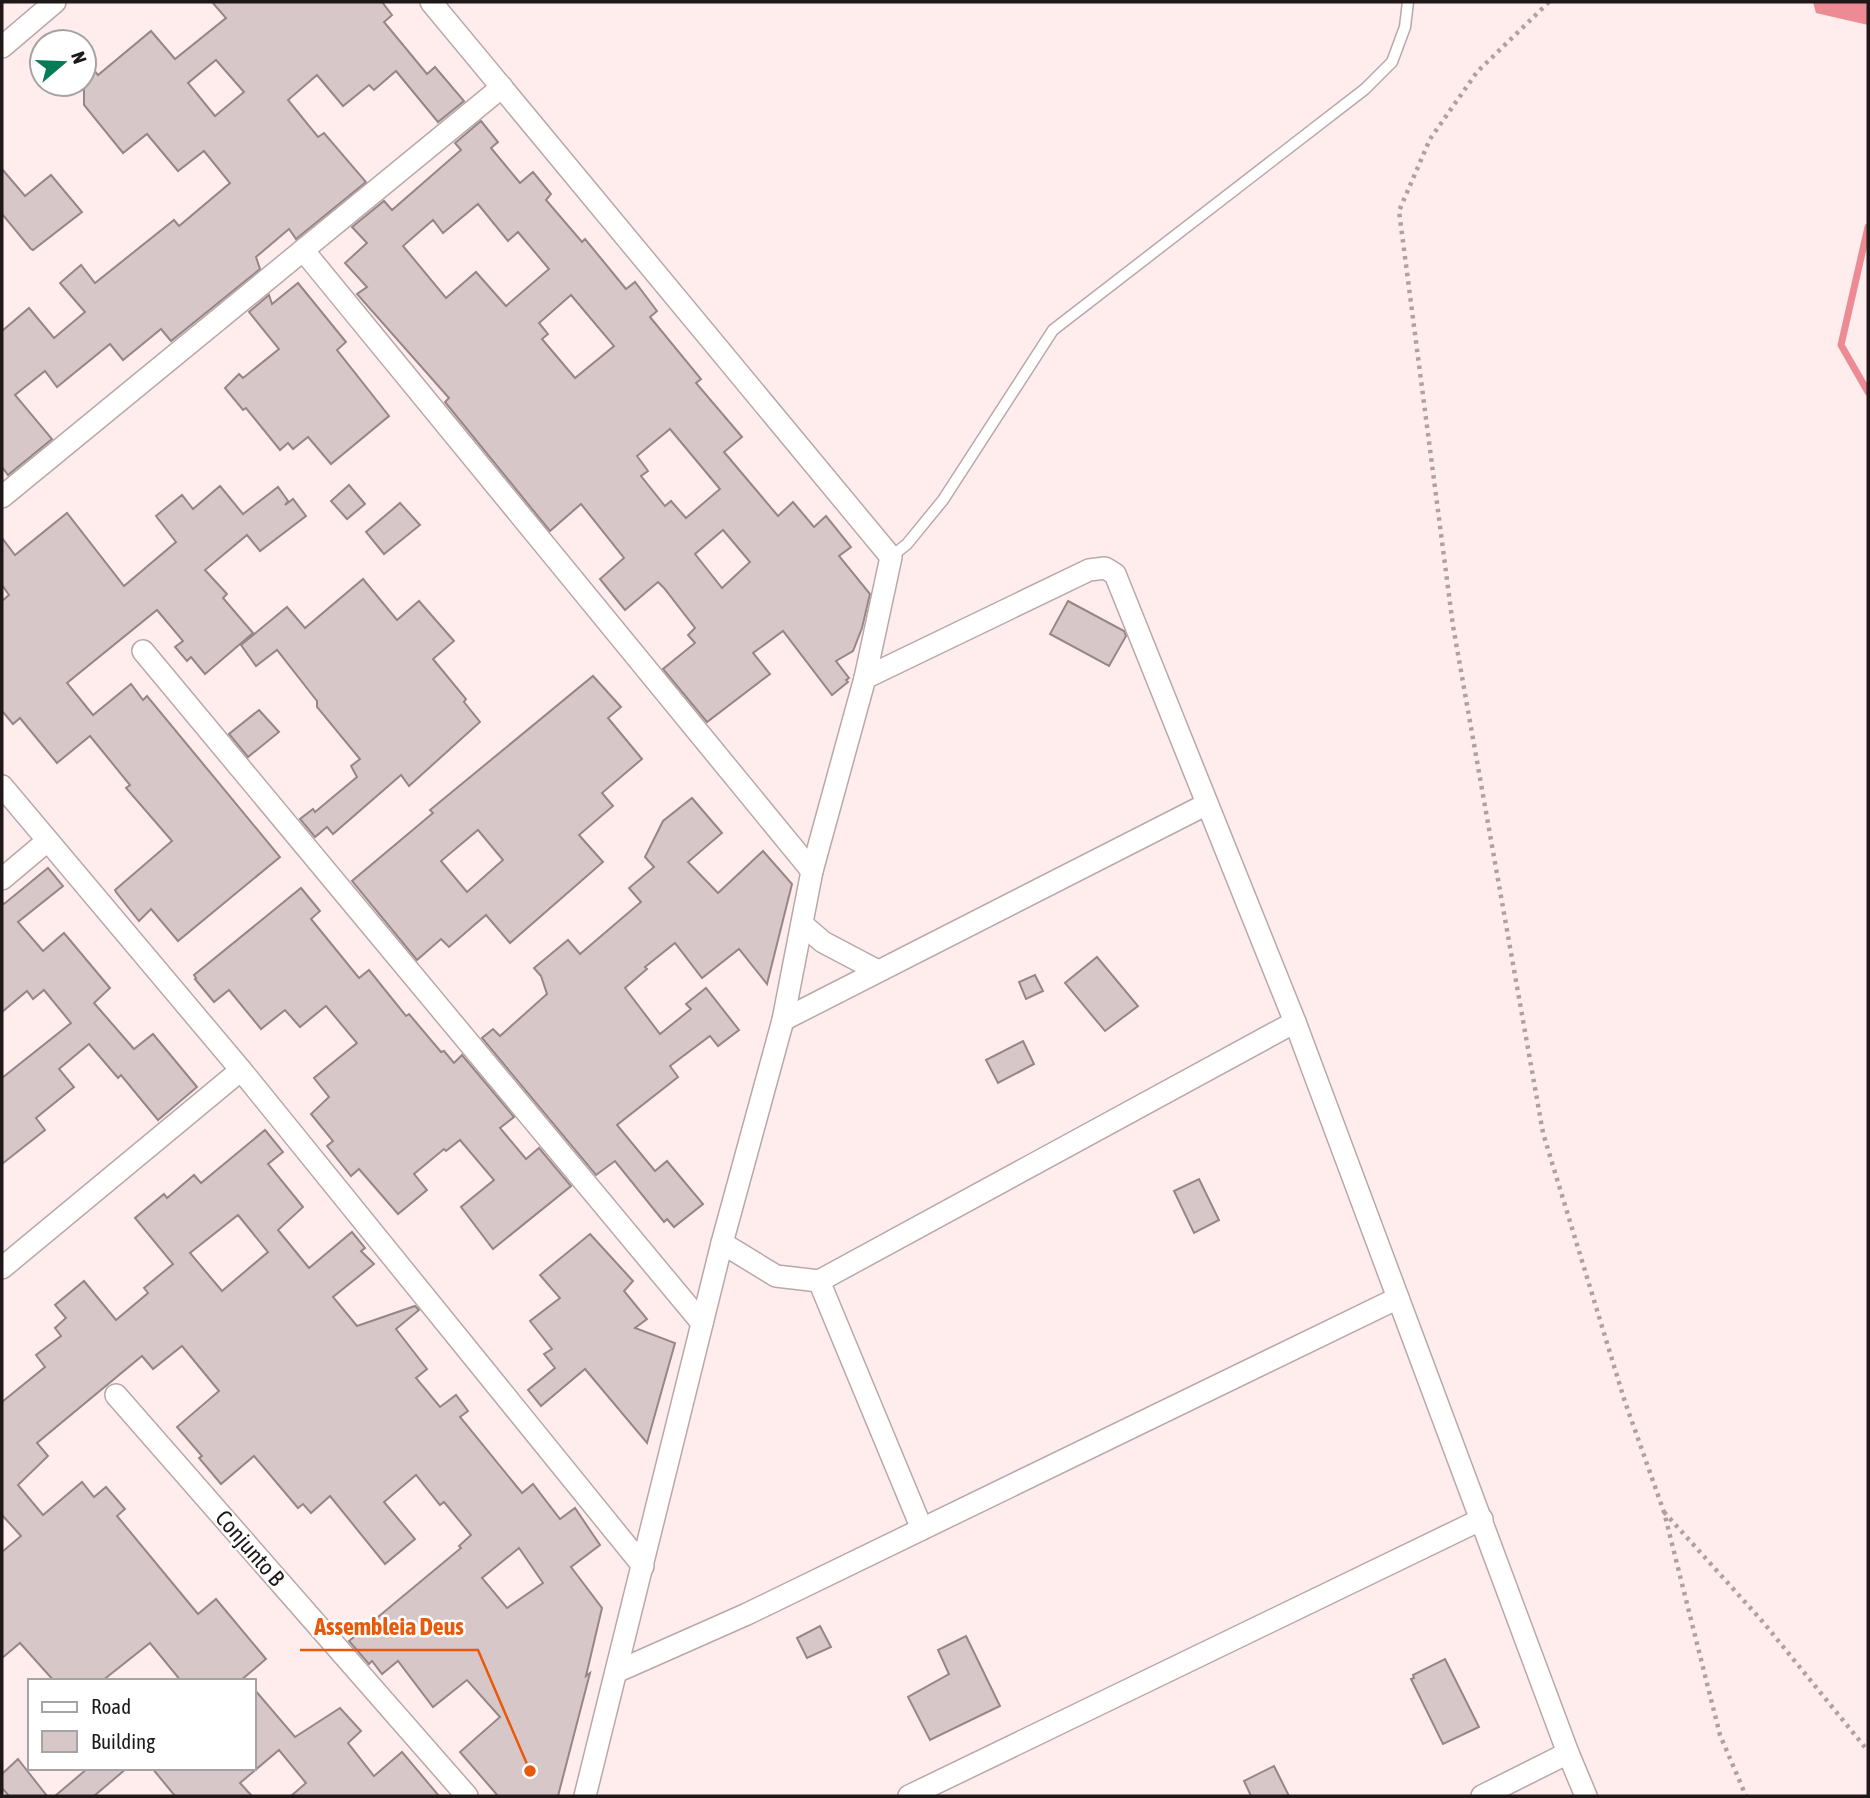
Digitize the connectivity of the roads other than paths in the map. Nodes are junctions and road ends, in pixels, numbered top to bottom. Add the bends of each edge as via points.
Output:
1 (55, 2) edge
2 (431, 2) edge
3 (1408, 2) edge
4 (2, 47) edge
5 (502, 87) junction
6 (303, 250) junction
7 (2, 497) edge
8 (891, 558) junction
9 (144, 651) dead end
10 (865, 678) junction
11 (2, 786) edge
12 (1207, 804) junction
13 (46, 842) junction
14 (812, 871) junction
15 (2, 879) edge
16 (802, 925) junction
17 (878, 971) junction
18 (783, 1020) junction
19 (1295, 1022) junction
20 (242, 1070) junction
21 (722, 1242) junction
22 (2, 1268) edge
23 (818, 1281) junction
24 (1398, 1298) junction
25 (702, 1324) junction
26 (116, 1395) dead end
27 (1482, 1519) junction
28 (922, 1529) junction
29 (643, 1566) junction
30 (616, 1672) junction
31 (1568, 1754) junction
32 (467, 1796) edge
33 (585, 1796) edge
34 (909, 1796) edge
35 (1482, 1796) edge
36 (1586, 1796) edge

1 - 4 street
2 - 5 street
3 - 8 lane via 1405,27 1392,62 1365,89 1053,330 943,500
5 - 6 street
5 - 8 street
6 - 7 street
6 - 14 street
8 - 10 street
9 - 25 street
10 - 12 street via 1089,570 1105,568 1115,574
10 - 14 street
11 - 13 street
12 - 17 street
12 - 19 street
13 - 15 street
13 - 20 street
14 - 16 street
16 - 17 street
16 - 18 street
17 - 18 street
18 - 21 street
19 - 23 street
19 - 24 street
20 - 22 street
20 - 29 street
21 - 23 street via 776,1276
21 - 25 street
23 - 28 street
24 - 27 street
24 - 28 street
25 - 29 street
26 - 32 street, Conjunto B
27 - 31 street
27 - 34 street
28 - 30 street
29 - 30 street
30 - 33 street
31 - 35 street
31 - 36 street

